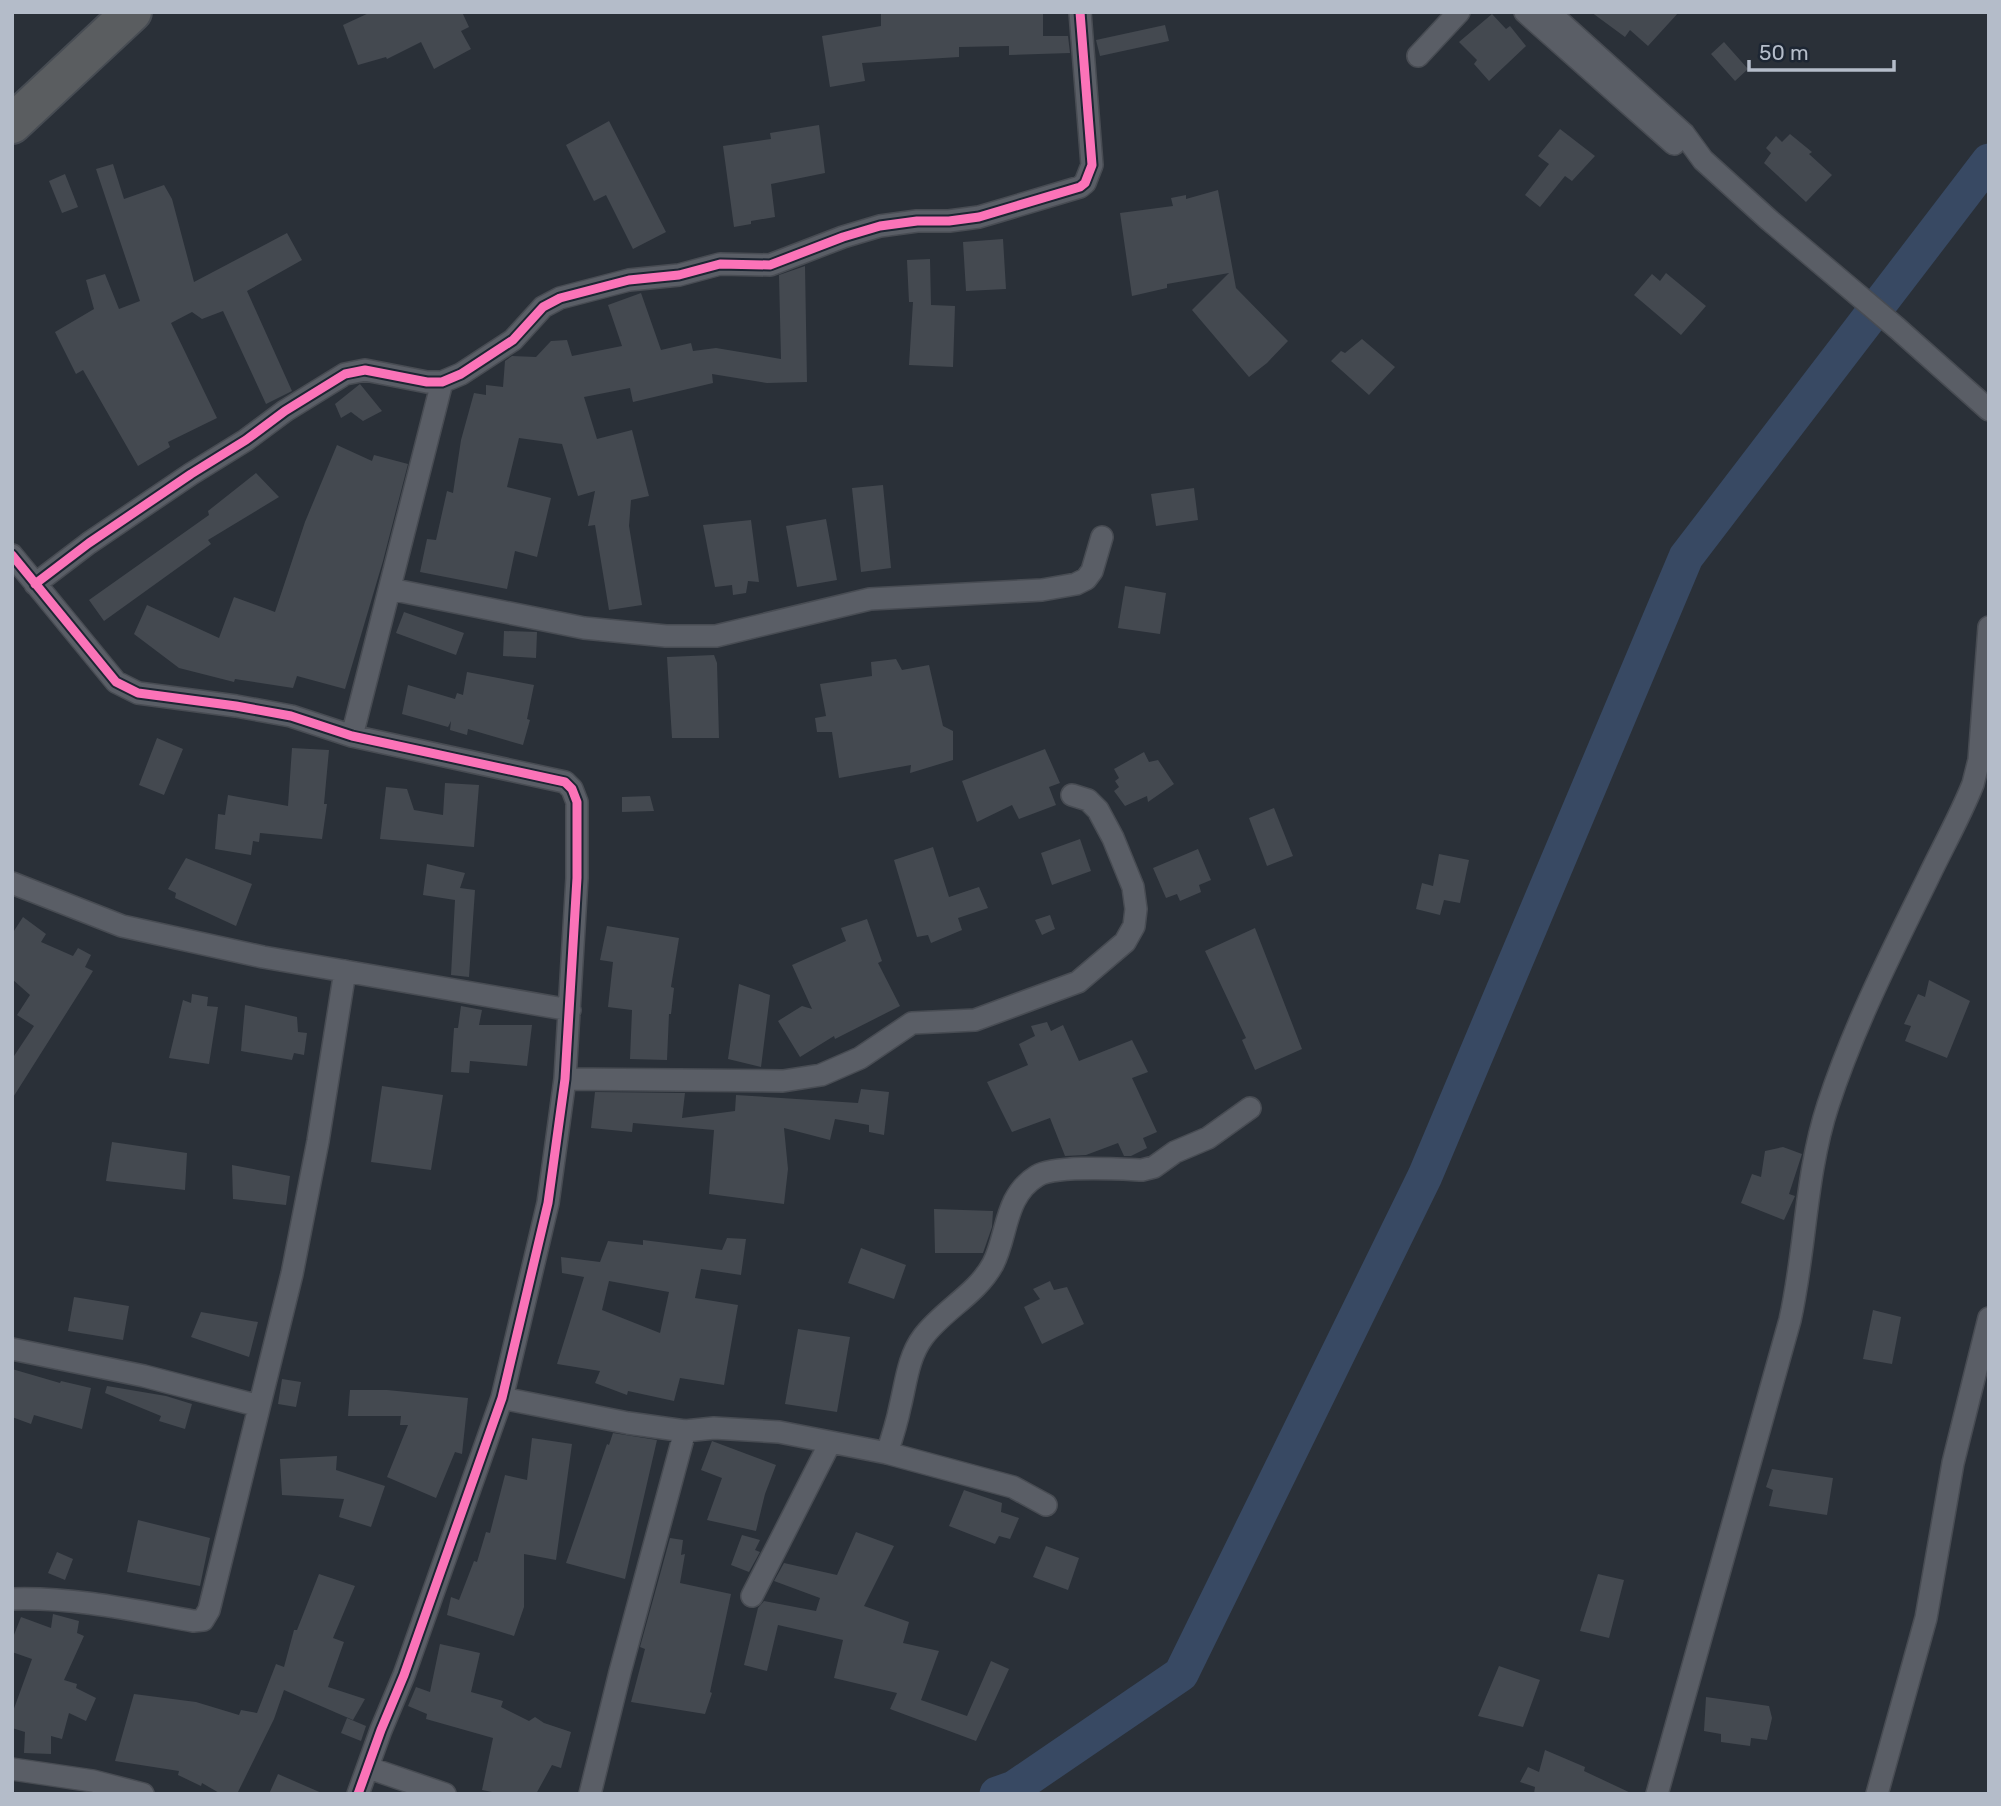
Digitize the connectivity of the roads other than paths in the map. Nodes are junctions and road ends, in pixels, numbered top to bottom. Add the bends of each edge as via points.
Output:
1 (132, 12) edge
2 (1080, 12) edge
3 (1459, 12) edge
4 (1536, 14) edge
5 (1418, 56) dead end
6 (12, 124) edge
7 (442, 382) junction
8 (1989, 410) edge
9 (1102, 537) dead end
10 (12, 555) edge
11 (36, 584) junction
12 (390, 589) junction
13 (1989, 627) edge
14 (352, 736) junction
15 (1072, 795) dead end
16 (12, 883) edge
17 (345, 971) junction
18 (570, 1010) junction
19 (565, 1079) junction
20 (1250, 1108) dead end
21 (1989, 1318) edge
22 (12, 1349) edge
23 (502, 1398) junction
24 (259, 1406) junction
25 (685, 1431) junction
26 (830, 1443) junction
27 (887, 1453) junction
28 (1046, 1505) dead end
29 (752, 1596) dead end
30 (12, 1599) edge
31 (369, 1768) junction
32 (12, 1769) edge
33 (143, 1794) edge
34 (359, 1794) edge
35 (445, 1794) edge
36 (590, 1794) edge
37 (1657, 1794) edge
38 (1877, 1794) edge

1 - 6 highway
2 - 7 street via 1092,165 1080,187 979,216 880,226 771,265 720,264 560,298 537,313 513,340
3 - 5 street
4 - 8 street via 1675,145 1703,160
7 - 11 street via 365,370 345,374 89,543
7 - 12 street
9 - 12 street via 1092,571 1076,584 1042,590 870,599 716,636 584,628
10 - 11 street
11 - 14 street via 116,682 126,688 291,716
12 - 14 street
13 - 37 street via 1979,760 1973,784 1888,959 1828,1106 1815,1153 1790,1320
14 - 18 street via 565,782 572,789 577,802 577,878
15 - 19 street via 1088,800 1098,810 1132,887 1136,909 1125,942 1078,982 975,1020 912,1023 860,1058 821,1075 783,1081
16 - 17 street via 122,926
17 - 18 street
17 - 24 street via 292,1274
18 - 19 street
19 - 23 street via 548,1203
20 - 27 street via 1208,1138 1154,1167 1046,1172 1021,1190 1010,1209 993,1264 966,1296 935,1322 910,1360
21 - 38 street via 1953,1463 1926,1618
22 - 24 street
23 - 25 street
23 - 31 street
24 - 30 street via 215,1595 203,1619 47,1598
25 - 26 street via 767,1431
25 - 36 street
26 - 27 street
26 - 29 street
27 - 28 street via 1013,1487
31 - 34 street
31 - 35 street
32 - 33 street

